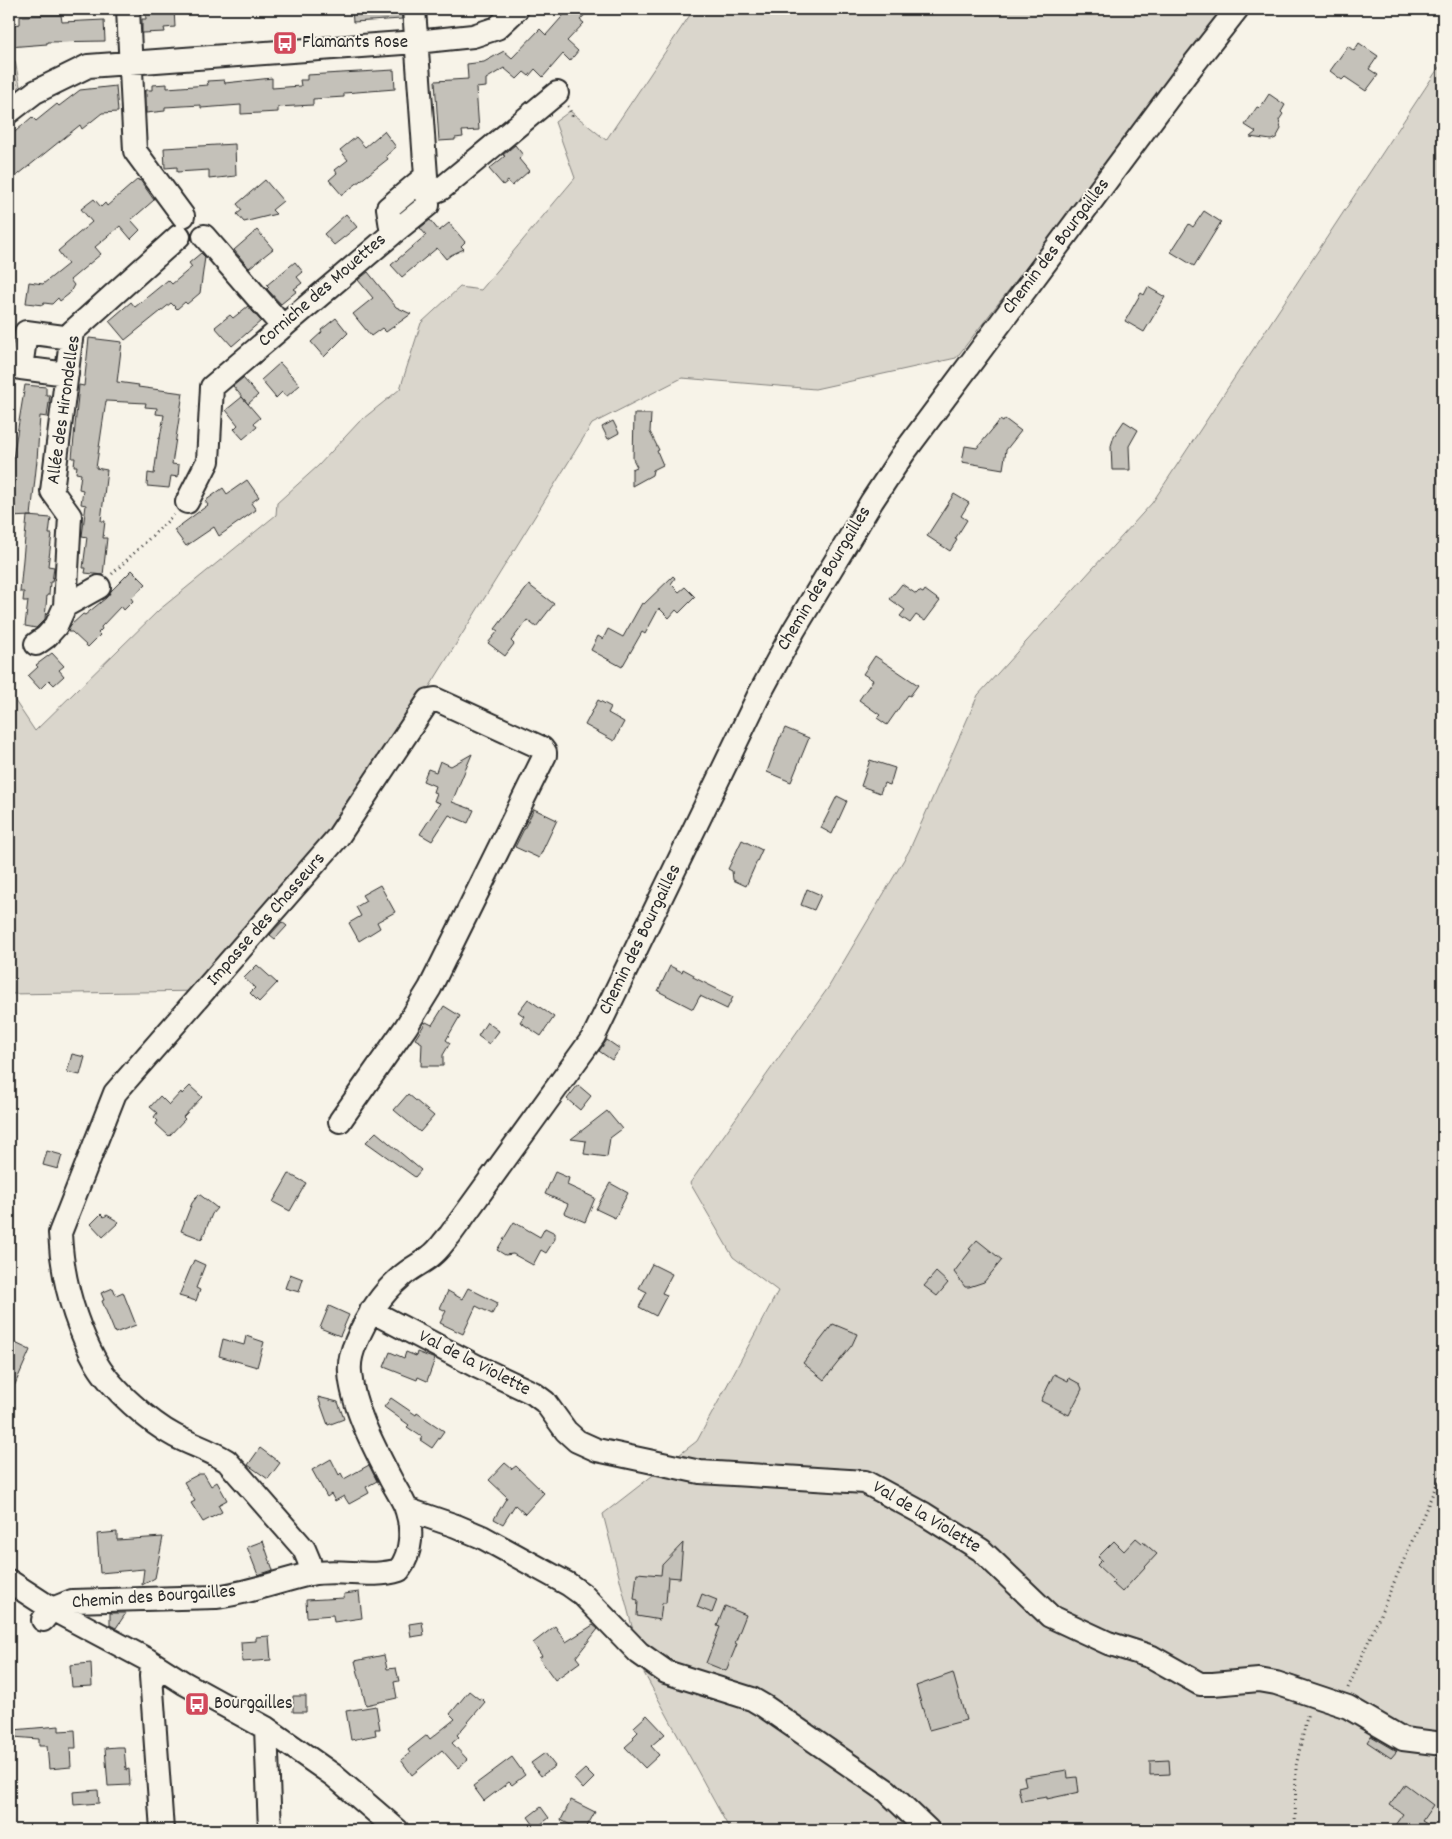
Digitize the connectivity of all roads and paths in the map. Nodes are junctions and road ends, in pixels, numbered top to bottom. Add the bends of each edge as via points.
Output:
1 (60, 9) edge
2 (99, 9) edge
3 (128, 9) edge
4 (414, 9) edge
5 (517, 9) edge
6 (1236, 9) edge
7 (416, 42) junction
8 (131, 62) junction
9 (557, 93) dead end
10 (9, 112) edge
11 (427, 185) junction
12 (181, 226) junction
13 (283, 326) junction
14 (71, 338) junction
15 (67, 374) junction
16 (186, 502) joint
17 (99, 587) joint
18 (65, 606) junction
19 (36, 644) dead end
20 (340, 1121) dead end
21 (371, 1311) junction
22 (1443, 1470) edge
23 (406, 1509) junction
24 (311, 1574) junction
25 (9, 1581) edge
26 (9, 1600) edge
27 (47, 1614) junction
28 (151, 1667) junction
29 (1312, 1695) junction
30 (1340, 1704) junction
31 (266, 1728) junction
32 (1443, 1744) edge
33 (162, 1830) edge
34 (270, 1830) edge
35 (397, 1830) edge
36 (928, 1830) edge
37 (1294, 1830) edge

1 - 2 path via 62,12
3 - 8 street
4 - 7 street
5 - 7 street via 497,28 473,36
6 - 21 street, Chemin des Bourgailles via 903,454 858,523 759,695 594,1036 450,1235 433,1255 401,1276
7 - 8 street
7 - 11 street
8 - 10 street via 88,66 35,92
8 - 12 street via 135,151
9 - 11 street via 441,189
11 - 13 street, Corniche des Mouettes via 388,208 392,234
12 - 13 street via 184,241 192,243 204,236
12 - 14 street, Allée des Hirondelles via 72,332
13 - 16 street, Corniche des Mouettes via 212,387 208,461
14 - 15 street, Allée des Hirondelles
14 - 15 street via 26,332 21,368
15 - 18 street, Allée des Hirondelles via 52,491 70,516
16 - 17 path
17 - 18 street
18 - 19 street, Allée des Hirondelles via 56,626
20 - 24 street, Impasse des Chasseurs via 430,988 545,756 542,748 435,699 429,700 338,837 114,1093 60,1233 70,1302 98,1366 153,1421 175,1436 227,1461 304,1549 310,1561
21 - 23 street, Chemin des Bourgailles via 352,1355 352,1388 380,1459
21 - 29 street, Val de la Violette via 533,1393 545,1402 577,1441 597,1450 700,1472 865,1482 982,1550 1050,1616 1108,1643 1152,1657 1200,1684 1259,1680
22 - 30 path
23 - 24 street, Chemin des Bourgailles via 409,1548 399,1570 383,1574 338,1571
23 - 36 street via 465,1530 568,1584 582,1594 639,1653 666,1672 752,1699 764,1706 887,1791
24 - 27 street, Chemin des Bourgailles via 232,1595 72,1601
25 - 27 street
26 - 27 street
27 - 28 street
28 - 31 street
28 - 33 street
29 - 30 street, Val de la Violette
29 - 37 path via 1296,1766
30 - 32 street, Val de la Violette via 1403,1739
31 - 34 street
31 - 35 street via 333,1775

